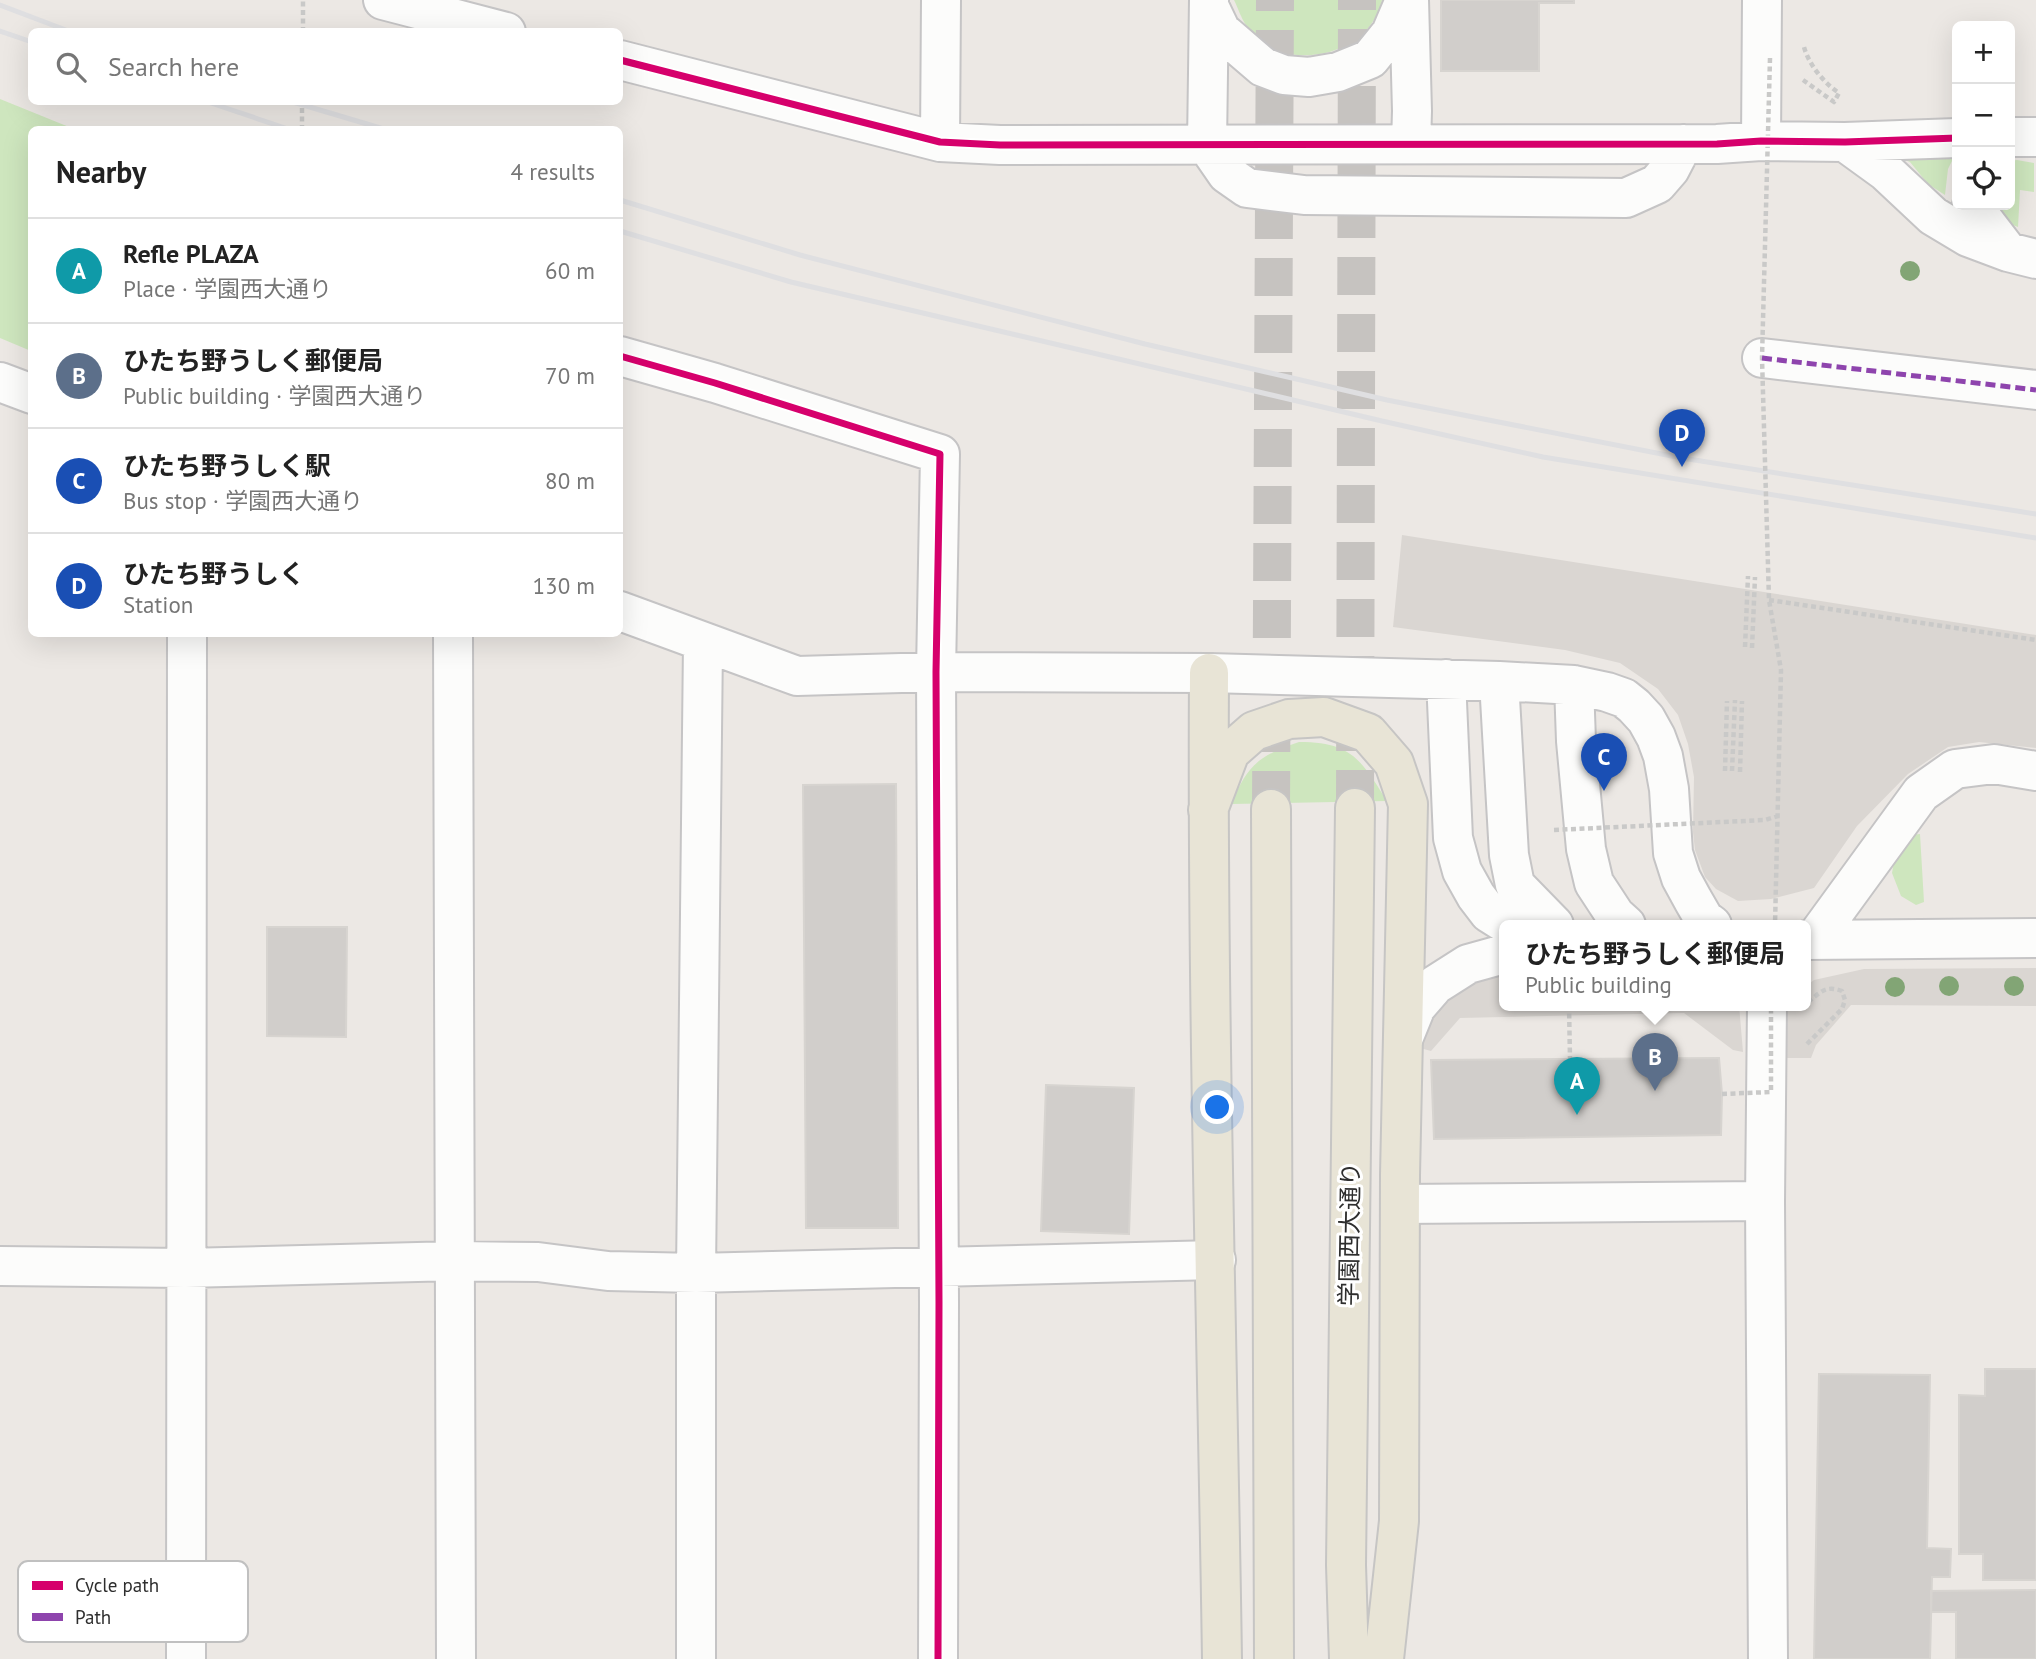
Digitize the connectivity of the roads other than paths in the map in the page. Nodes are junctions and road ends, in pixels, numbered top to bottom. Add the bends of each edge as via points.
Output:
1 (383, 0) edge
2 (941, 0) edge
3 (1407, 0) edge
4 (1762, 0) edge
5 (1209, 3) edge
6 (491, 28) edge
7 (623, 61) edge
8 (2015, 136) edge
9 (2036, 137) edge
10 (1952, 138) edge
11 (1761, 141) junction
12 (940, 142) junction
13 (1845, 142) junction
14 (1411, 144) junction
15 (1683, 144) junction
16 (1207, 145) junction
17 (1977, 210) edge
18 (2022, 256) edge
19 (623, 357) edge
20 (1762, 358) road end
21 (0, 383) edge
22 (2036, 390) edge
23 (28, 393) edge
24 (623, 612) edge
25 (187, 637) edge
26 (453, 637) edge
27 (703, 643) junction
28 (936, 672) junction
29 (1209, 673) junction
30 (1446, 680) junction
31 (1499, 681) junction
32 (1574, 684) junction
33 (2036, 771) edge
34 (1272, 808) tunnel mouth
35 (1355, 808) tunnel mouth
36 (1208, 810) junction
37 (1500, 920) edge
38 (1549, 920) edge
39 (1620, 920) edge
40 (1705, 920) edge
41 (1811, 939) edge
42 (2036, 939) edge
43 (1811, 940) edge
44 (1499, 955) edge
45 (1769, 1011) edge
46 (1403, 1039) junction
47 (1765, 1201) junction
48 (1400, 1204) junction
49 (1216, 1260) junction
50 (456, 1261) junction
51 (0, 1266) edge
52 (939, 1266) junction
53 (185, 1269) junction
54 (696, 1273) junction
55 (186, 1561) edge
56 (456, 1659) edge
57 (696, 1659) edge
58 (938, 1659) edge
59 (1222, 1659) edge
60 (1274, 1659) edge
61 (1349, 1659) edge
62 (1384, 1659) edge
63 (1768, 1659) edge

1 - 6 street
2 - 12 street
3 - 5 street via 1391,33 1370,59 1309,77 1263,67 1221,32
3 - 14 street
4 - 11 street
5 - 16 street
7 - 12 street
8 - 9 street
10 - 13 street
11 - 13 street
11 - 15 street
12 - 16 street
13 - 18 street via 1885,171 1933,216 1968,237
14 - 15 street
14 - 16 street
15 - 16 street via 1657,184 1626,198 1304,195 1247,188 1227,174
17 - 18 street
19 - 28 street via 940,454
20 - 22 street
21 - 23 street
24 - 27 street
25 - 53 street
26 - 50 street
27 - 28 street via 797,676
27 - 54 street
28 - 29 street
28 - 52 street
29 - 30 street
29 - 36 main road
30 - 31 street
30 - 37 street via 1453,838 1462,871 1476,896
31 - 32 street
31 - 38 street via 1508,855 1515,885
32 - 39 street via 1586,849 1594,883
32 - 40 street via 1624,698 1646,719 1663,756 1673,853 1681,878
33 - 41 street via 1994,764 1955,769 1921,793
34 - 60 main road
35 - 61 main road, 学園西大通り via 1346,1566
36 - 46 main road via 1230,752 1254,731 1289,719 1324,717 1368,733 1395,763 1408,804
36 - 49 main road
42 - 43 street
44 - 46 street via 1468,964 1435,985 1416,1007
45 - 47 street
46 - 48 main road
47 - 48 street
47 - 63 street
48 - 62 main road via 1399,1521
49 - 52 street
49 - 59 main road
50 - 53 street
50 - 54 street
50 - 56 street
51 - 53 street
52 - 54 street
52 - 58 street
53 - 55 street
54 - 57 street

